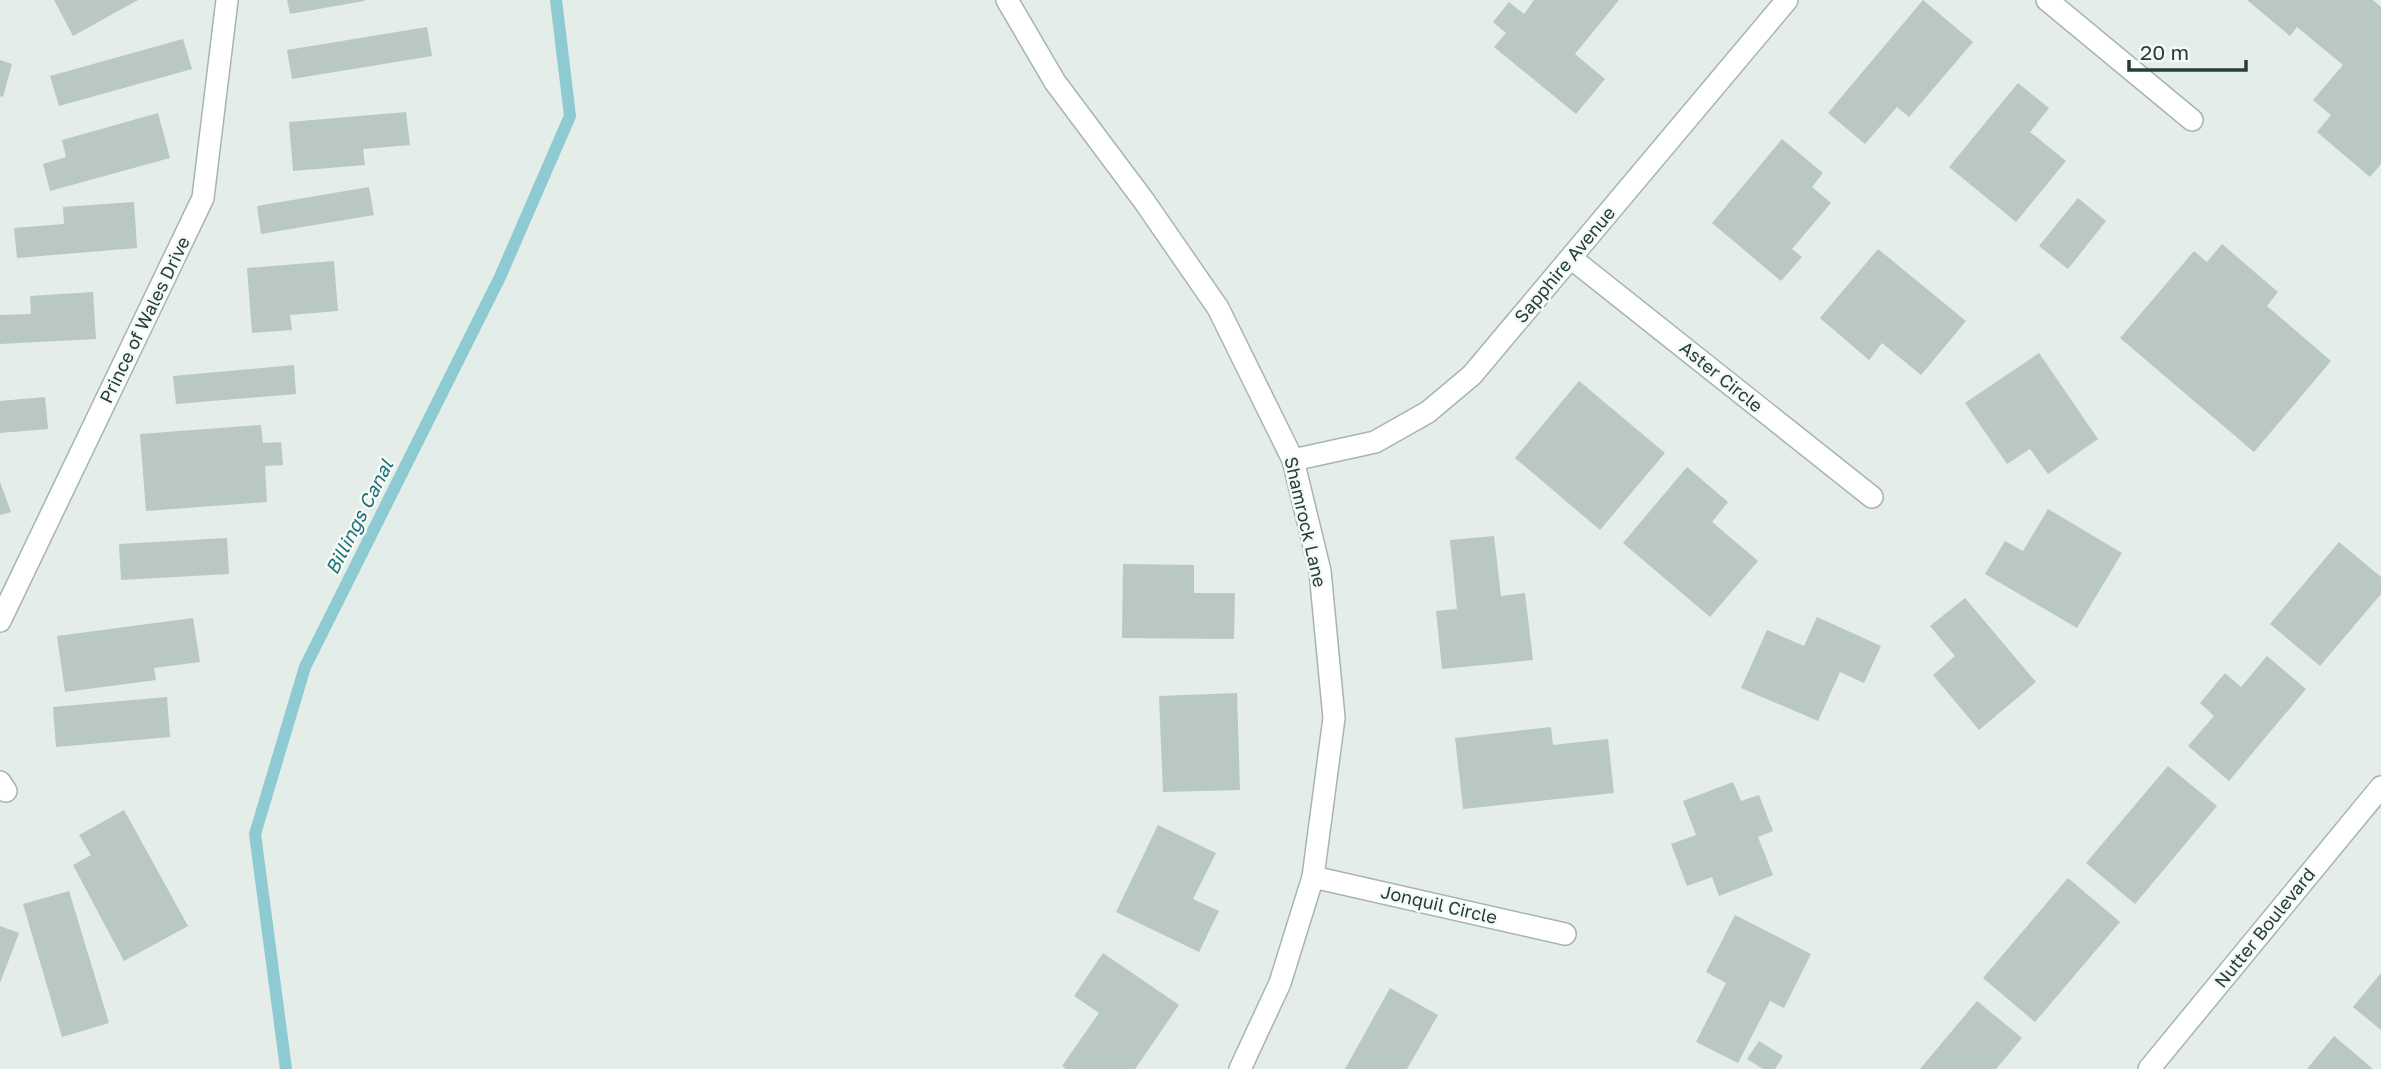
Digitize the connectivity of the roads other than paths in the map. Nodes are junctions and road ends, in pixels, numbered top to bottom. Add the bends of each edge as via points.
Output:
1 (227, 0) edge
2 (1007, 0) edge
3 (1787, 0) edge
4 (2047, 0) edge
5 (2192, 120) dead end
6 (1571, 257) junction
7 (1293, 460) junction
8 (1871, 497) dead end
9 (0, 621) edge
10 (2381, 787) edge
11 (1313, 877) junction
12 (1565, 934) dead end
13 (1240, 1069) edge
14 (2150, 1069) edge

1 - 9 street, Prince of Wales Drive via 203,198
2 - 7 street, Shamrock Lane via 1055,82 1218,308
3 - 6 street, Sapphire Avenue
4 - 5 street
6 - 7 street, Sapphire Avenue via 1472,375 1429,412 1376,442
6 - 8 street, Aster Circle
7 - 11 street, Shamrock Lane via 1320,571 1334,719
10 - 14 street, Nutter Boulevard
11 - 12 street, Jonquil Circle
11 - 13 street, Shamrock Lane via 1280,983

